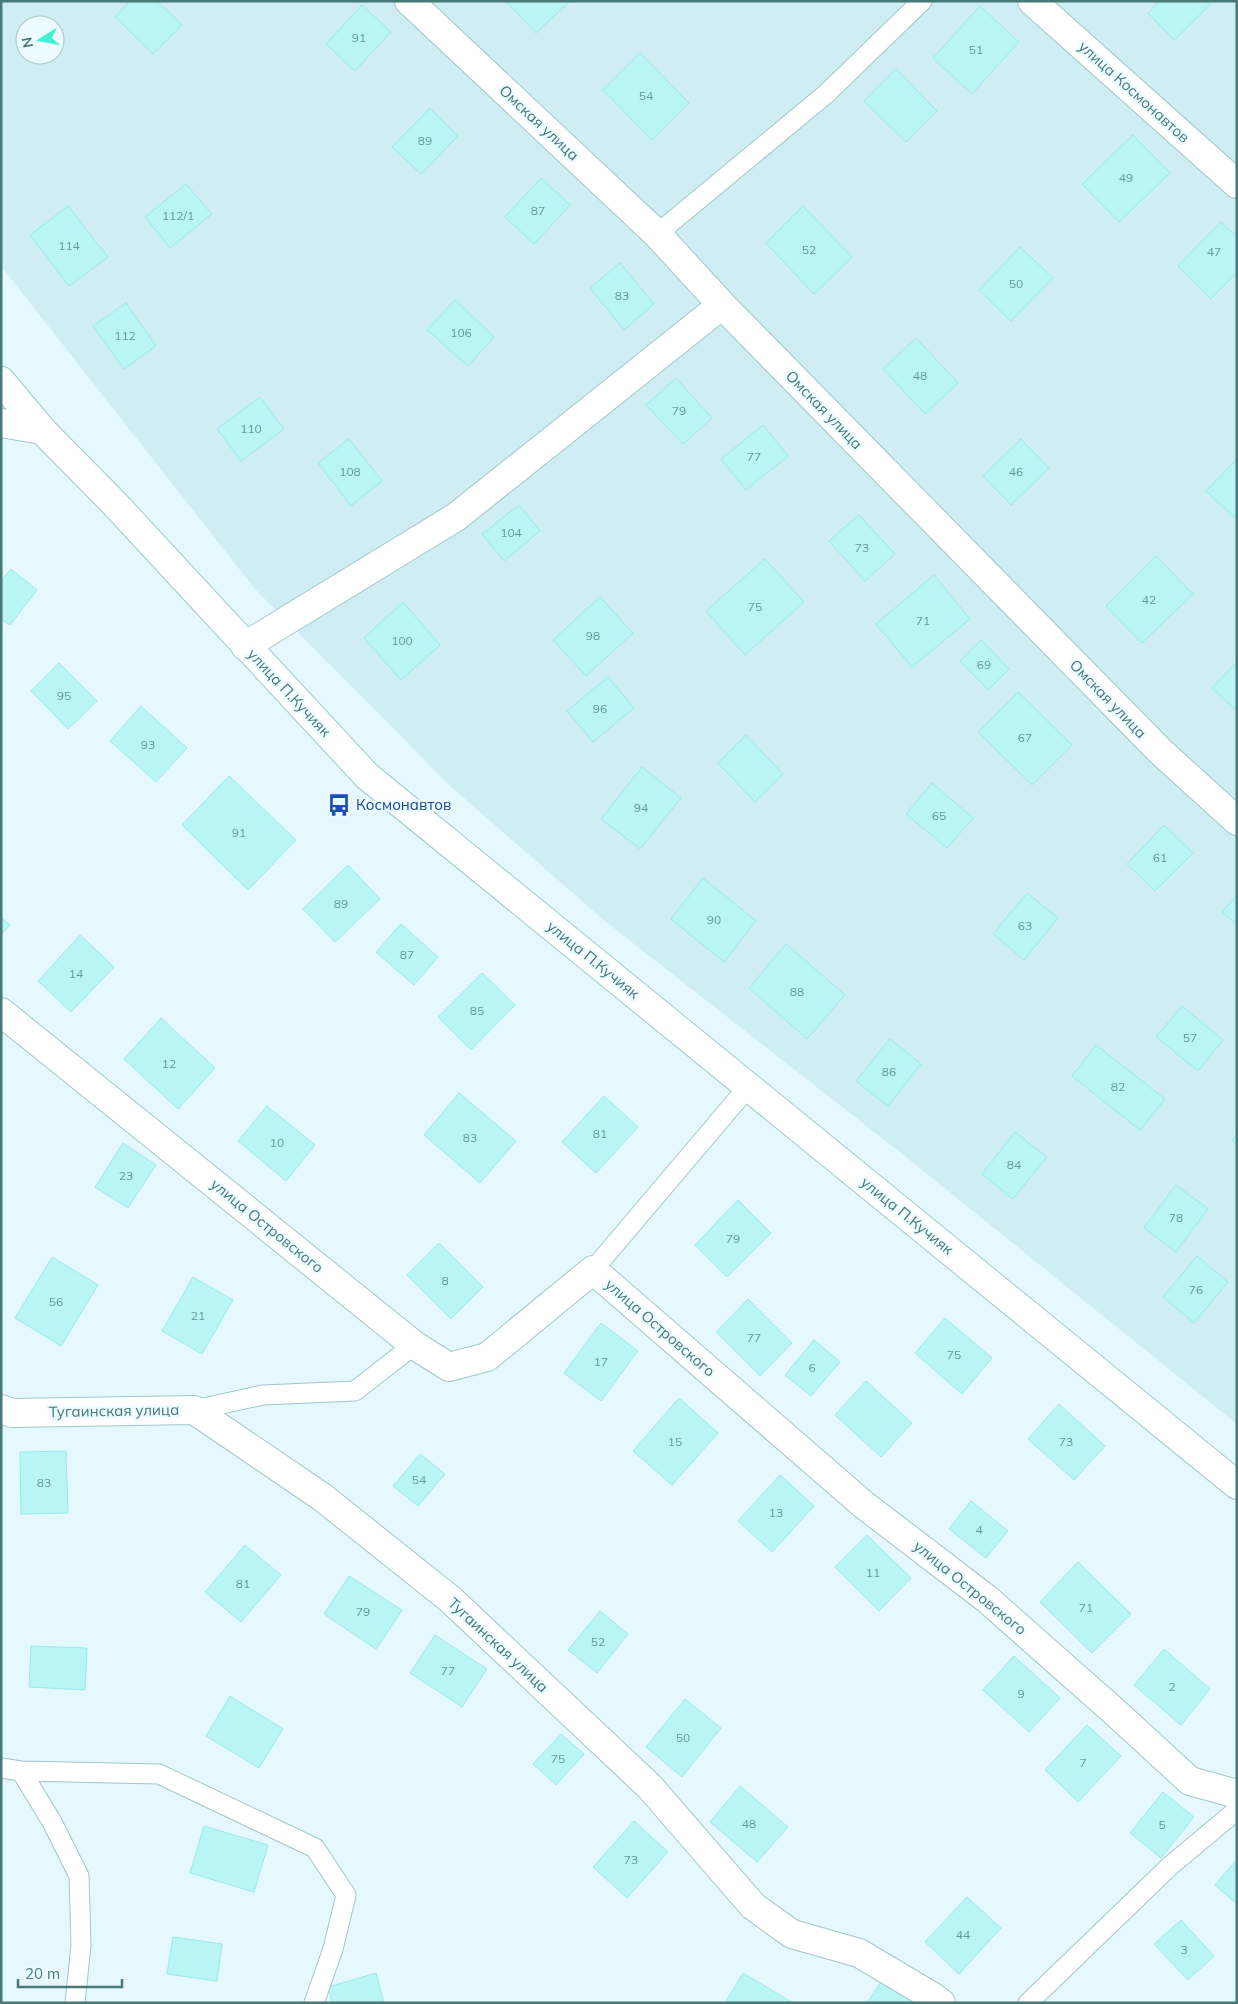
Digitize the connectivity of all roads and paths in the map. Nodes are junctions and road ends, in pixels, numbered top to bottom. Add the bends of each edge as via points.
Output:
1 (409, 1) edge
2 (922, 1) edge
3 (1032, 1) edge
4 (1237, 184) edge
5 (657, 234) junction
6 (722, 305) junction
7 (1, 381) edge
8 (1, 423) edge
9 (42, 430) junction
10 (245, 646) junction
11 (1237, 821) edge
12 (1, 1012) edge
13 (748, 1087) junction
14 (593, 1270) junction
15 (414, 1345) junction
16 (1, 1409) edge
17 (194, 1410) junction
18 (1237, 1485) edge
19 (1, 1768) edge
20 (21, 1771) junction
21 (1237, 1794) edge
22 (1237, 1810) edge
23 (75, 2003) edge
24 (314, 2003) edge
25 (941, 2003) edge
26 (1028, 2003) edge

1 - 5 street, Омская улица
2 - 5 lane via 826,94
3 - 4 street, улица Космонавтов
5 - 6 street, Омская улица
6 - 10 street via 456,517
6 - 11 street, Омская улица via 1161,752
7 - 9 street, улица П.Кучияк
8 - 9 street
9 - 10 street, улица П.Кучияк via 114,502
10 - 13 street, улица П.Кучияк via 367,776
12 - 15 street, улица Островского
13 - 14 lane
13 - 18 street, улица П.Кучияк
14 - 15 street, улица Островского via 487,1357 449,1367
14 - 21 street, улица Островского via 864,1505 987,1600 1190,1781
15 - 17 lane via 356,1391 263,1395
16 - 17 street, Тугаинская улица via 12,1413
17 - 25 street, Тугаинская улица via 322,1497 450,1599 650,1787 753,1906 792,1934 859,1953
19 - 20 lane
20 - 23 lane via 79,1876 81,1945
20 - 24 lane via 159,1774 315,1848 346,1895 333,1949
22 - 26 lane via 1170,1866

